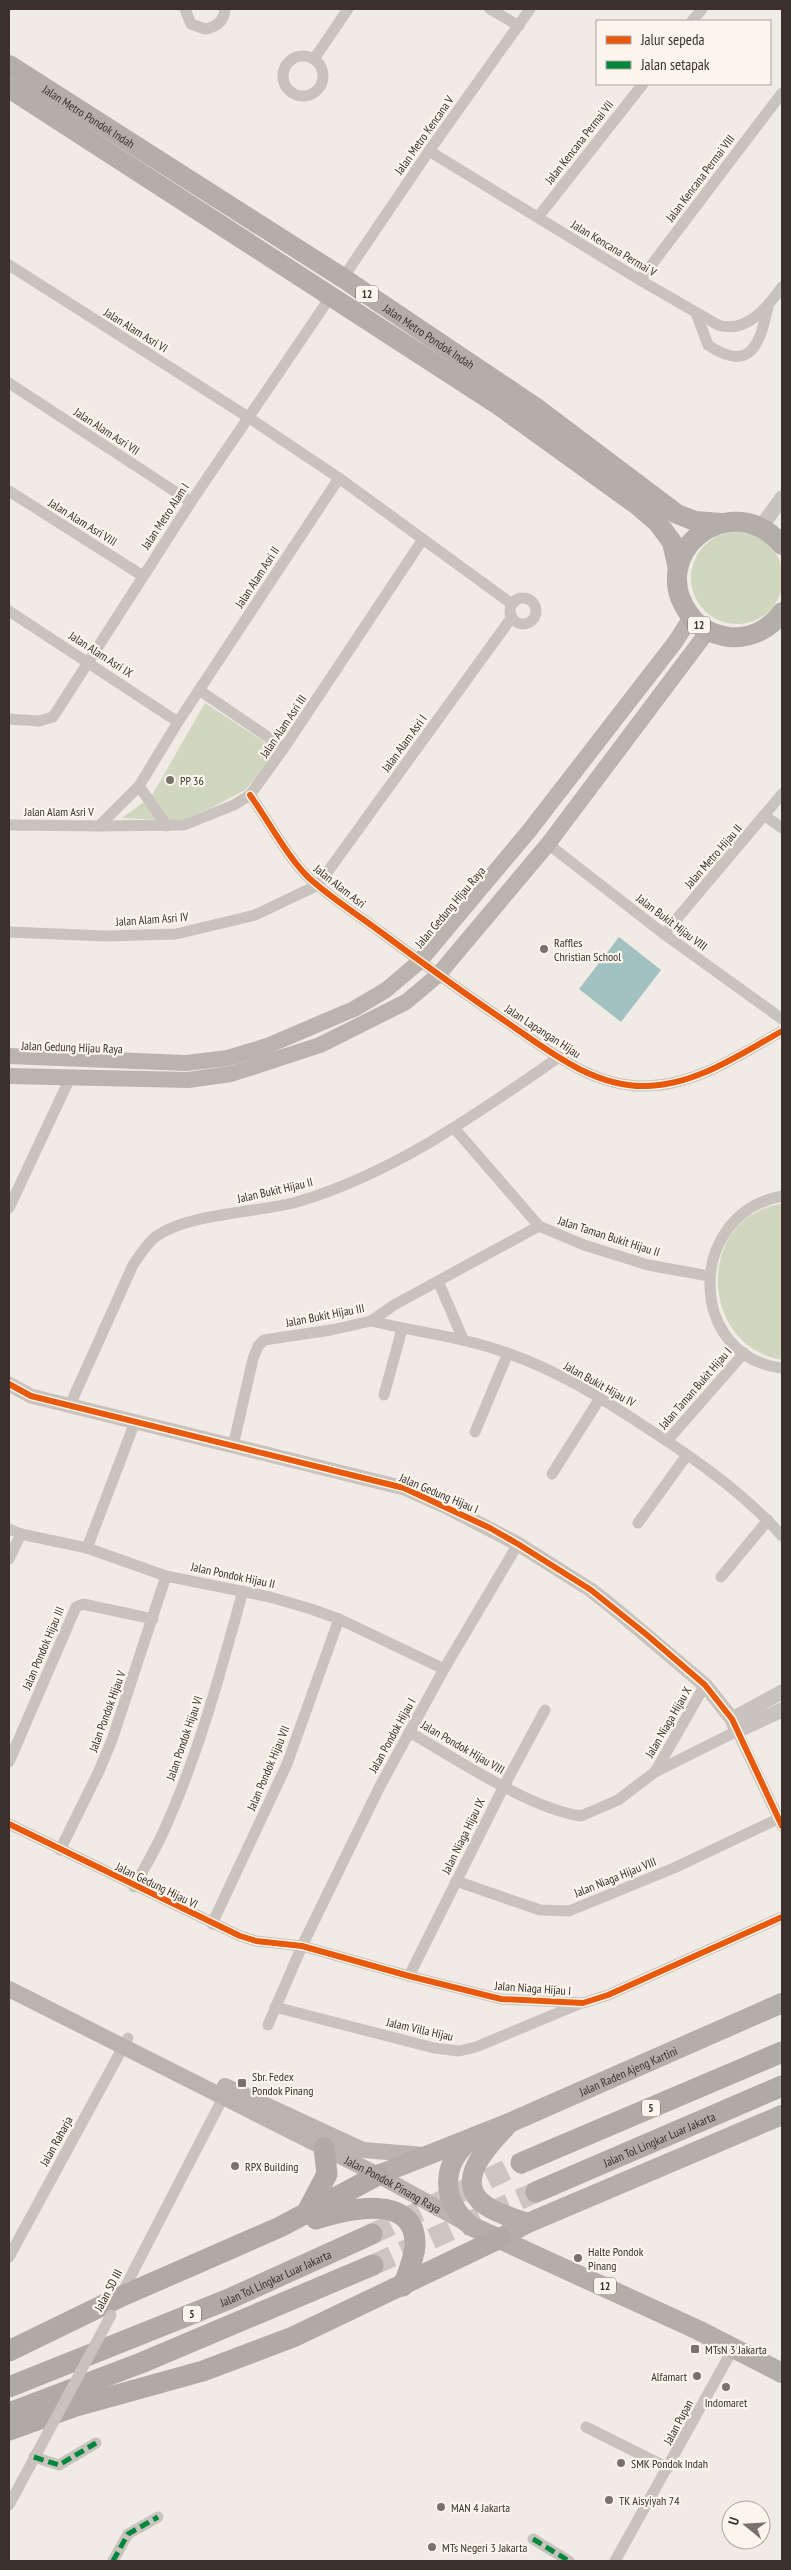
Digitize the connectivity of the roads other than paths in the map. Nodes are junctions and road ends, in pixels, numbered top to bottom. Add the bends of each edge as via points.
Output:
1 (185, 9) edge
2 (225, 9) edge
3 (348, 9) edge
4 (490, 9) edge
5 (530, 9) edge
6 (702, 9) edge
7 (693, 20) edge
8 (519, 26) junction
9 (314, 59) dead end
10 (9, 65) edge
11 (642, 85) edge
12 (9, 88) edge
13 (782, 93) edge
14 (429, 150) junction
15 (538, 217) junction
16 (9, 265) edge
17 (343, 278) junction
18 (640, 280) junction
19 (782, 287) edge
20 (331, 296) junction
21 (768, 307) junction
22 (696, 312) junction
23 (9, 383) edge
24 (248, 417) junction
25 (339, 478) junction
26 (9, 491) edge
27 (191, 502) junction
28 (782, 502) edge
29 (720, 523) junction
30 (775, 535) edge
31 (423, 539) junction
32 (678, 569) junction
33 (143, 576) junction
34 (512, 604) junction
35 (9, 611) edge
36 (782, 612) edge
37 (512, 617) junction
38 (691, 617) junction
39 (708, 631) junction
40 (758, 632) junction
41 (782, 633) edge
42 (676, 641) junction
43 (692, 652) junction
44 (89, 662) junction
45 (199, 690) junction
46 (9, 718) edge
47 (178, 722) junction
48 (284, 748) junction
49 (139, 786) junction
50 (782, 794) edge
51 (250, 795) junction
52 (765, 816) junction
53 (9, 825) edge
54 (99, 826) junction
55 (167, 826) junction
56 (782, 828) edge
57 (548, 844) junction
58 (318, 885) junction
59 (9, 932) edge
60 (664, 934) junction
61 (419, 962) junction
62 (438, 975) junction
63 (782, 1019) edge
64 (782, 1031) edge
65 (9, 1056) edge
66 (559, 1057) junction
67 (9, 1076) edge
68 (70, 1078) junction
69 (455, 1129) junction
70 (782, 1196) edge
71 (9, 1208) edge
72 (539, 1226) junction
73 (709, 1276) junction
74 (438, 1281) junction
75 (371, 1321) junction
76 (402, 1329) junction
77 (463, 1339) junction
78 (508, 1353) junction
79 (744, 1353) junction
80 (782, 1368) edge
81 (9, 1384) edge
82 (384, 1395) dead end
83 (600, 1398) junction
84 (70, 1405) junction
85 (135, 1422) junction
86 (475, 1432) dead end
87 (667, 1441) junction
88 (233, 1446) junction
89 (687, 1455) junction
90 (552, 1474) dead end
91 (768, 1520) junction
92 (638, 1523) dead end
93 (9, 1529) edge
94 (21, 1534) junction
95 (782, 1536) edge
96 (518, 1544) junction
97 (86, 1548) junction
98 (9, 1559) edge
99 (166, 1576) junction
100 (721, 1577) dead end
101 (243, 1591) junction
102 (153, 1619) junction
103 (339, 1619) junction
104 (444, 1669) junction
105 (704, 1685) junction
106 (782, 1692) edge
107 (545, 1710) dead end
108 (782, 1710) edge
109 (735, 1725) junction
110 (409, 1732) junction
111 (13, 1739) edge
112 (9, 1762) edge
113 (655, 1772) junction
114 (504, 1786) junction
115 (781, 1821) edge
116 (9, 1824) edge
117 (60, 1850) junction
118 (456, 1881) junction
119 (134, 1887) junction
120 (782, 1917) edge
121 (212, 1924) junction
122 (302, 1946) junction
123 (409, 1976) junction
124 (10, 1986) edge
125 (583, 2003) junction
126 (782, 2003) edge
127 (275, 2007) junction
128 (268, 2024) dead end
129 (126, 2042) junction
130 (782, 2052) edge
131 (782, 2086) edge
132 (226, 2092) junction
133 (259, 2108) junction
134 (782, 2115) edge
135 (509, 2123) junction
136 (474, 2137) junction
137 (324, 2148) junction
138 (424, 2156) junction
139 (521, 2163) tunnel mouth
140 (378, 2175) junction
141 (536, 2192) tunnel mouth
142 (306, 2215) junction
143 (528, 2223) junction
144 (471, 2226) junction
145 (280, 2227) junction
146 (372, 2234) tunnel mouth
147 (500, 2238) junction
148 (9, 2257) edge
149 (373, 2265) tunnel mouth
150 (403, 2286) junction
151 (115, 2306) junction
152 (734, 2347) junction
153 (9, 2351) edge
154 (782, 2373) edge
155 (9, 2387) edge
156 (9, 2413) edge
157 (586, 2427) dead end
158 (9, 2430) edge
159 (96, 2442) dead end
160 (35, 2455) junction
161 (668, 2468) junction
162 (9, 2504) edge
163 (158, 2517) dead end
164 (533, 2540) dead end
165 (113, 2561) edge
166 (569, 2561) edge
167 (615, 2561) edge

1 - 2 street via 191,24 205,29 218,24
3 - 9 street
4 - 8 street
5 - 8 street, Jalan Metro Kencana V
6 - 7 street
8 - 14 street, Jalan Metro Kencana V
10 - 17 highway, Jalan Metro Pondok Indah / 12
11 - 15 street, Jalan Kencana Permai VII
12 - 20 highway, Jalan Metro Pondok Indah / 12
13 - 18 street, Jalan Kencana Permai VIII
14 - 15 street, Jalan Kencana Permai V
14 - 17 street, Jalan Metro Kencana V
15 - 18 street, Jalan Kencana Permai V
16 - 24 street, Jalan Alam Asri VI
17 - 29 highway, Jalan Metro Pondok Indah / 12 via 535,407 678,514 695,521
18 - 22 street, Jalan Kencana Permai V
19 - 21 street, Jalan Kencana Permai V
20 - 24 street, Jalan Metro Alam I
20 - 32 highway, Jalan Metro Pondok Indah / 12 via 498,404 637,505 672,542
21 - 22 street, Jalan Kencana Permai V via 739,326 728,328
21 - 22 street via 760,340 754,349 742,355 729,356 708,345
23 - 27 street, Jalan Alam Asri VII
24 - 25 street
24 - 27 street, Jalan Metro Alam I
25 - 31 street
25 - 45 street, Jalan Alam Asri II
26 - 33 street, Jalan Alam Asri VIII
27 - 33 street, Jalan Metro Alam I
28 - 30 street
29 - 30 highway, 12 via 741,521
29 - 32 highway, 12 via 705,529 693,540
31 - 34 street
31 - 48 street, Jalan Alam Asri III
32 - 38 highway, 12 via 678,590
33 - 44 street, Jalan Metro Alam I
34 - 37 street
34 - 37 street via 526,598 535,603 536,608 534,619 525,624
35 - 44 street, Jalan Alam Asri IX
36 - 40 highway, 12
37 - 58 street, Jalan Alam Asri I
38 - 39 highway, 12
38 - 42 main road, Jalan Gedung Hijau Raya
39 - 40 highway, 12 via 733,637
39 - 43 main road
40 - 41 highway, 12
42 - 43 main road via 688,644
42 - 61 main road, Jalan Gedung Hijau Raya via 529,831
43 - 57 main road
44 - 46 street, Jalan Metro Alam I via 53,717 39,721
44 - 47 street, Jalan Alam Asri IX
45 - 47 street, Jalan Alam Asri II
45 - 48 street
47 - 49 street, Jalan Alam Asri V
48 - 51 street, Jalan Alam Asri III
49 - 54 street, Jalan Alam Asri V
49 - 55 street
50 - 52 street, Jalan Metro Hijau II
51 - 55 street, Jalan Alam Asri III via 207,817 184,825
51 - 58 street, Jalan Alam Asri via 302,869
52 - 56 street
52 - 60 street, Jalan Metro Hijau II
53 - 54 street, Jalan Alam Asri V
54 - 55 street, Jalan Alam Asri III
57 - 60 street, Jalan Bukit Hijau VIII
57 - 62 main road
58 - 59 street, Jalan Alam Asri IV via 254,915 176,934 107,936
58 - 61 street, Jalan Alam Asri
60 - 63 street, Jalan Bukit Hijau VIII
61 - 62 street, Jalan Alam Asri
61 - 65 main road, Jalan Gedung Hijau Raya via 386,990 354,1009 266,1046 228,1058 186,1063
62 - 66 street, Jalan Lapangan Hijau
62 - 68 main road via 406,1002 370,1022 320,1045 231,1074 188,1080
64 - 66 street, Jalan Lapangan Hijau via 693,1076 648,1086 616,1083
66 - 69 street, Jalan Bukit Hijau II
67 - 68 main road
68 - 71 street
69 - 72 street, Jalan Taman Bukit Hijau II
69 - 84 street, Jalan Bukit Hijau II via 323,1193 294,1202 178,1224 156,1237 134,1265
70 - 73 street via 751,1207 735,1220 722,1236
72 - 73 street, Jalan Taman Bukit Hijau II via 584,1245 648,1265
72 - 74 street, Jalan Bukit Hijau III
73 - 79 street via 714,1311 726,1334
74 - 75 street, Jalan Bukit Hijau III
74 - 77 street
75 - 76 street, Jalan Bukit Hijau IV
75 - 88 street, Jalan Bukit Hijau III via 264,1340 253,1359
76 - 77 street, Jalan Bukit Hijau IV
76 - 82 street
77 - 78 street, Jalan Bukit Hijau IV
78 - 83 street, Jalan Bukit Hijau IV
78 - 86 street
79 - 80 street
79 - 87 street, Jalan Taman Bukit Hijau I
81 - 84 street, Jalan Gedung Hijau I via 31,1396
83 - 87 street, Jalan Bukit Hijau IV
83 - 90 street
84 - 85 street, Jalan Gedung Hijau I
85 - 88 street, Jalan Gedung Hijau I
85 - 97 street
87 - 89 street, Jalan Bukit Hijau IV
88 - 96 street, Jalan Gedung Hijau I via 404,1488
89 - 91 street, Jalan Bukit Hijau IV
89 - 92 street
91 - 95 street, Jalan Bukit Hijau IV
91 - 100 street
93 - 94 street, Jalan Pondok Hijau II
94 - 97 street, Jalan Pondok Hijau II
94 - 98 street
96 - 104 street, Jalan Pondok Hijau I
96 - 105 street, Jalan Gedung Hijau I via 591,1590
97 - 99 street, Jalan Pondok Hijau II
99 - 101 street, Jalan Pondok Hijau II
99 - 102 street, Jalan Pondok Hijau V
101 - 103 street, Jalan Pondok Hijau II
101 - 119 street, Jalan Pondok Hijau VI via 185,1782 166,1828
102 - 111 street, Jalan Pondok Hijau III via 83,1604 74,1610
102 - 117 street, Jalan Pondok Hijau V via 112,1740
103 - 104 street, Jalan Pondok Hijau II
103 - 121 street, Jalan Pondok Hijau VII via 287,1764
104 - 110 street, Jalan Pondok Hijau I
105 - 109 street, Jalan Gedung Hijau I
105 - 113 street, Jalan Niaga Hijau X
106 - 109 street
107 - 114 street, Jalan Niaga Hijau IX
108 - 109 street
109 - 113 street, Jalan Niaga Hijau X via 724,1738
109 - 115 street
110 - 114 street, Jalan Pondok Hijau VIII
110 - 122 street, Jalan Pondok Hijau I
111 - 112 street, Jalan Pondok Hijau III
113 - 114 street, Jalan Niaga Hijau X via 618,1800 581,1816 544,1805
114 - 118 street, Jalan Niaga Hijau IX
115 - 118 street, Jalan Niaga Hijau VIII via 569,1911 540,1910
116 - 117 street, Jalan Gedung Hijau VI
117 - 119 street, Jalan Gedung Hijau VI
118 - 123 street, Jalan Niaga Hijau IX
119 - 121 street, Jalan Gedung Hijau VI
120 - 125 street, Jalan Niaga Hijau I via 608,1995
121 - 122 street, Jalan Gedung Hijau VI via 256,1941
122 - 123 street, Jalan Niaga Hijau I
122 - 127 street
123 - 125 street, Jalan Niaga Hijau I via 501,1999
124 - 129 main road, Jalan Pondok Pinang Raya
125 - 127 street, Jalam Villa Hijau via 459,2051 434,2048
126 - 135 highway, Jalan Raden Ajeng Kartini / 12
127 - 128 street
129 - 132 main road, Jalan Pondok Pinang Raya
129 - 148 street, Jalan Raharja
130 - 139 highway, 5
131 - 141 highway, Jalan Tol Lingkar Luar Jakarta
132 - 133 main road, Jalan Pondok Pinang Raya
132 - 151 street, Jalan SD III
133 - 137 main road, Jalan Pondok Pinang Raya
133 - 138 main road, Jalan Pondok Pinang Raya via 362,2150
134 - 143 highway
135 - 136 highway, Jalan Raden Ajeng Kartini / 12
135 - 143 highway via 479,2158 472,2176 478,2198 485,2205
136 - 138 highway, Jalan Raden Ajeng Kartini / 12
136 - 144 highway, Jalan Raden Ajeng Kartini / 12 via 457,2153 448,2175 450,2198 462,2219
137 - 140 main road, Jalan Pondok Pinang Raya
137 - 142 highway via 326,2174
138 - 140 highway, Jalan Raden Ajeng Kartini / 12
140 - 142 highway
140 - 144 main road, Jalan Pondok Pinang Raya
142 - 145 highway
143 - 147 highway
144 - 147 highway, Jalan Pondok Pinang Raya / 12
145 - 150 highway via 359,2208 374,2207 397,2214 410,2226 415,2245
145 - 151 highway
146 - 155 highway, Jalan Tol Lingkar Luar Jakarta / 5 via 229,2299
147 - 150 highway
147 - 152 highway, Jalan Pondok Pinang Raya / 12
149 - 156 highway, Jalan Tol Lingkar Luar Jakarta / 5 via 141,2363
150 - 158 highway via 293,2337 203,2371 73,2407
151 - 153 highway
151 - 160 street, Jalan SD III, bridge
152 - 154 highway, Jalan Pondok Pinang Raya / 12
152 - 161 street, Jalan Pupan
157 - 161 street
159 - 160 street via 59,2465
160 - 162 street, Jalan SD III
161 - 167 street, Jalan Pupan
163 - 165 street via 128,2534
164 - 166 street

